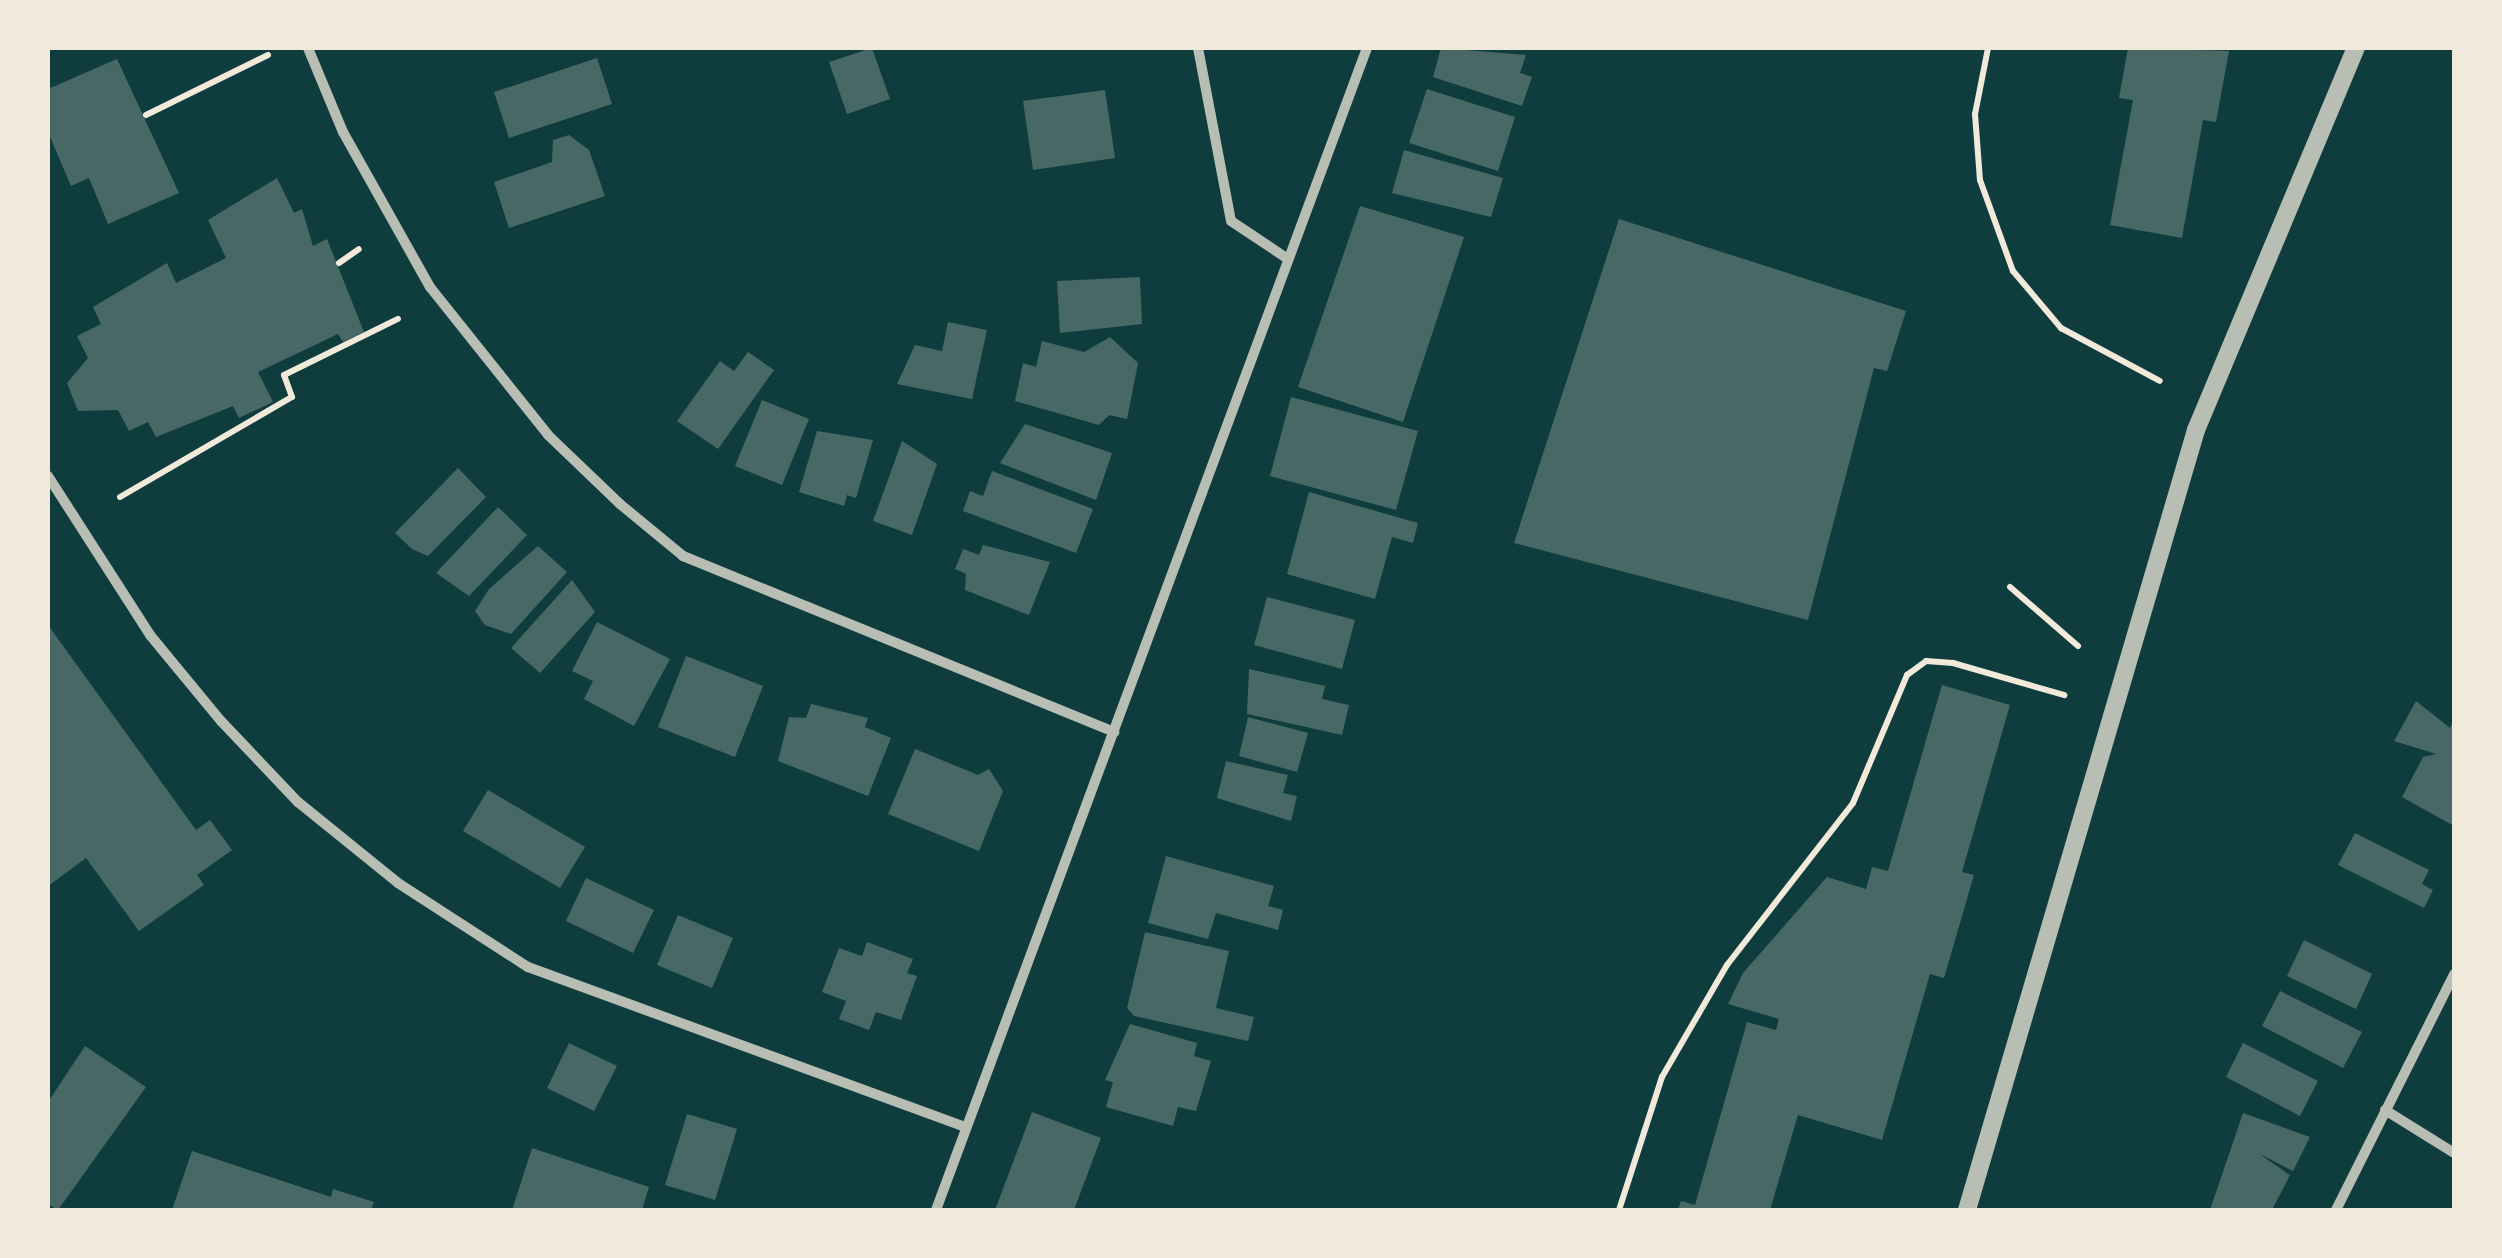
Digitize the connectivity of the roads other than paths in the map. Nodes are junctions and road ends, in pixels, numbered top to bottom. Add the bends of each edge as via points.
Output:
1 (308, 48) edge
2 (1198, 48) edge
3 (1367, 48) edge
4 (2356, 48) edge
5 (1285, 257) junction
6 (48, 476) edge
7 (1115, 732) junction
8 (2454, 974) edge
9 (2385, 1110) junction
10 (966, 1127) junction
11 (2454, 1153) edge
12 (936, 1210) edge
13 (1967, 1210) edge
14 (2336, 1210) edge

1 - 7 street via 343,132 430,287 548,435 620,504 683,556
2 - 5 street via 1232,220
3 - 5 street
4 - 13 street via 2196,430
5 - 7 street
6 - 10 street via 150,635 221,722 298,802 398,884 528,967
7 - 10 street
8 - 9 street
9 - 11 street
9 - 14 street
10 - 12 street

